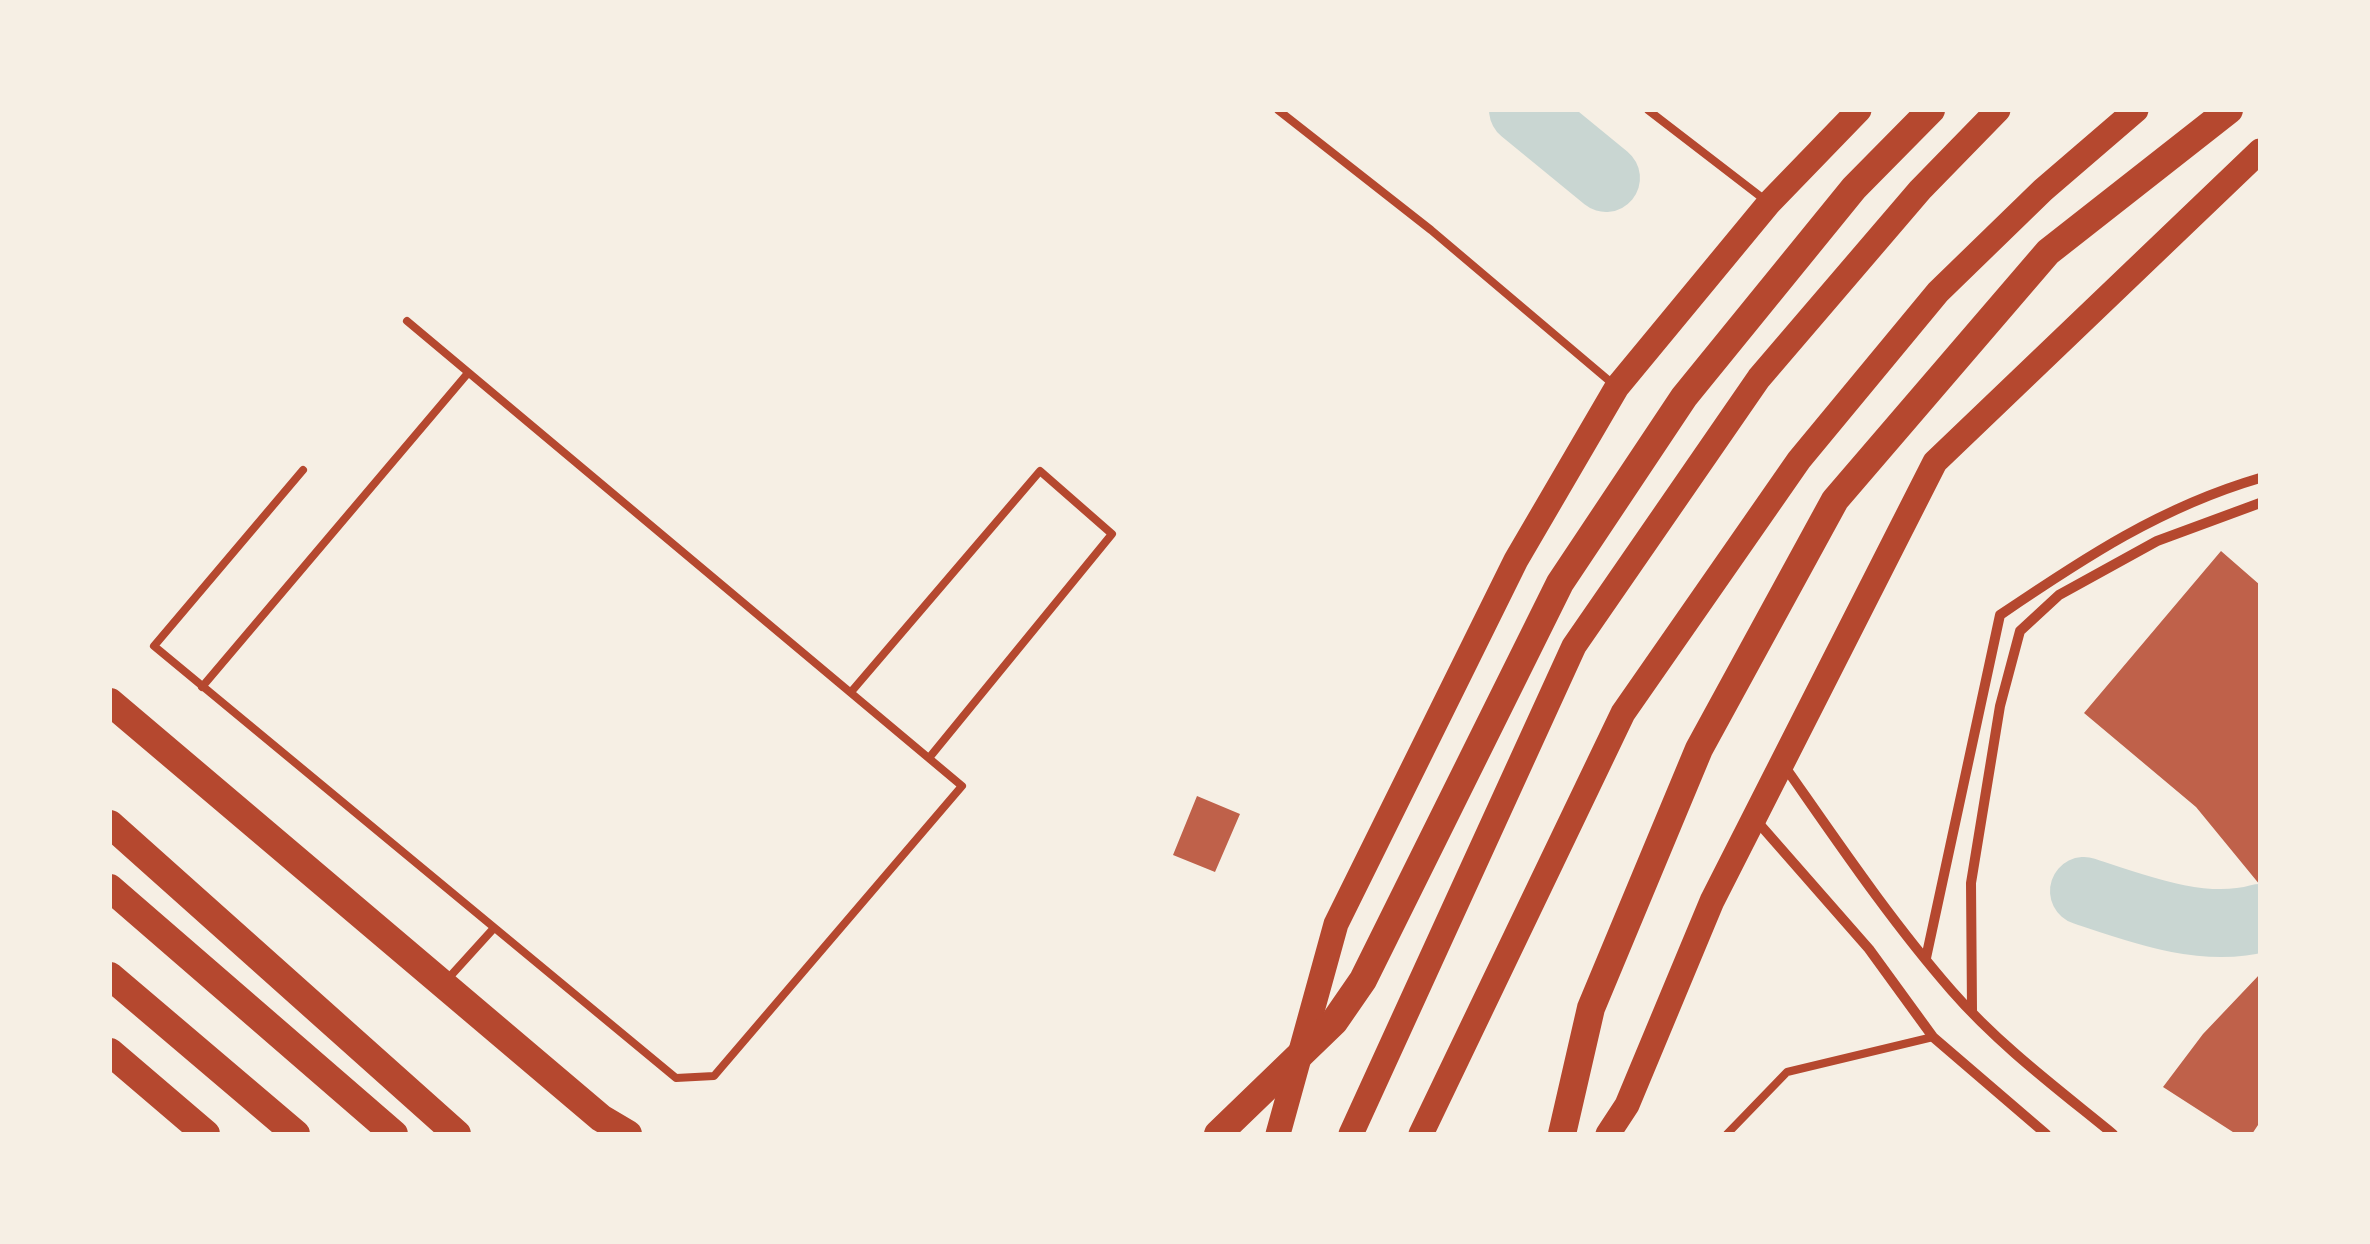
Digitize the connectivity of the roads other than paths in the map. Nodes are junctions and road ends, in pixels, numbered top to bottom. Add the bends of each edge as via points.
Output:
1 (1278, 110) edge
2 (1648, 110) edge
3 (1859, 110) edge
4 (1931, 110) edge
5 (1998, 110) edge
6 (2136, 110) edge
7 (2229, 110) edge
8 (2260, 152) edge
9 (1769, 202) junction
10 (406, 321) dead end
11 (468, 373) junction
12 (1617, 387) junction
13 (302, 470) dead end
14 (2260, 478) edge
15 (2260, 503) edge
16 (202, 687) junction
17 (851, 692) junction
18 (110, 702) edge
19 (929, 758) junction
20 (1783, 763) junction
21 (1755, 818) junction
22 (110, 824) edge
23 (110, 888) edge
24 (494, 928) junction
25 (1926, 958) junction
26 (110, 976) edge
27 (442, 985) junction
28 (1972, 1010) junction
29 (1934, 1037) junction
30 (110, 1052) edge
31 (206, 1134) edge
32 (296, 1134) edge
33 (394, 1134) edge
34 (457, 1134) edge
35 (628, 1134) edge
36 (1218, 1134) edge
37 (1278, 1134) edge
38 (1352, 1134) edge
39 (1421, 1134) edge
40 (1562, 1134) edge
41 (1608, 1134) edge
42 (1728, 1134) edge
43 (2046, 1134) edge
44 (2113, 1134) edge

1 - 12 lane
2 - 9 lane
3 - 9 main road
4 - 36 highway via 1854,188 1684,396 1560,583 1363,980 1334,1022
5 - 38 main road via 1759,378 1574,646
6 - 39 main road via 1938,292 1799,460 1624,713
7 - 40 highway via 2048,252 1835,500 1699,749 1590,1008
8 - 20 main road via 1935,462
9 - 12 main road
10 - 11 lane
11 - 16 lane
11 - 17 lane
12 - 37 main road via 1516,560 1336,924
13 - 16 lane via 154,646
14 - 25 street via 2109,541 2000,615
15 - 28 street via 2157,541 2059,595 2020,632 2000,706 1971,883
16 - 24 lane
17 - 19 lane
17 - 19 lane via 1040,471 1112,534
18 - 27 highway
19 - 24 lane via 962,786 714,1076 676,1078
20 - 21 main road
20 - 25 street
21 - 29 street via 1869,949
21 - 41 main road
22 - 34 highway
23 - 33 highway
24 - 27 lane
25 - 28 street
26 - 32 highway
27 - 35 highway
28 - 44 street
29 - 42 lane via 1788,1072
29 - 43 street
30 - 31 highway

